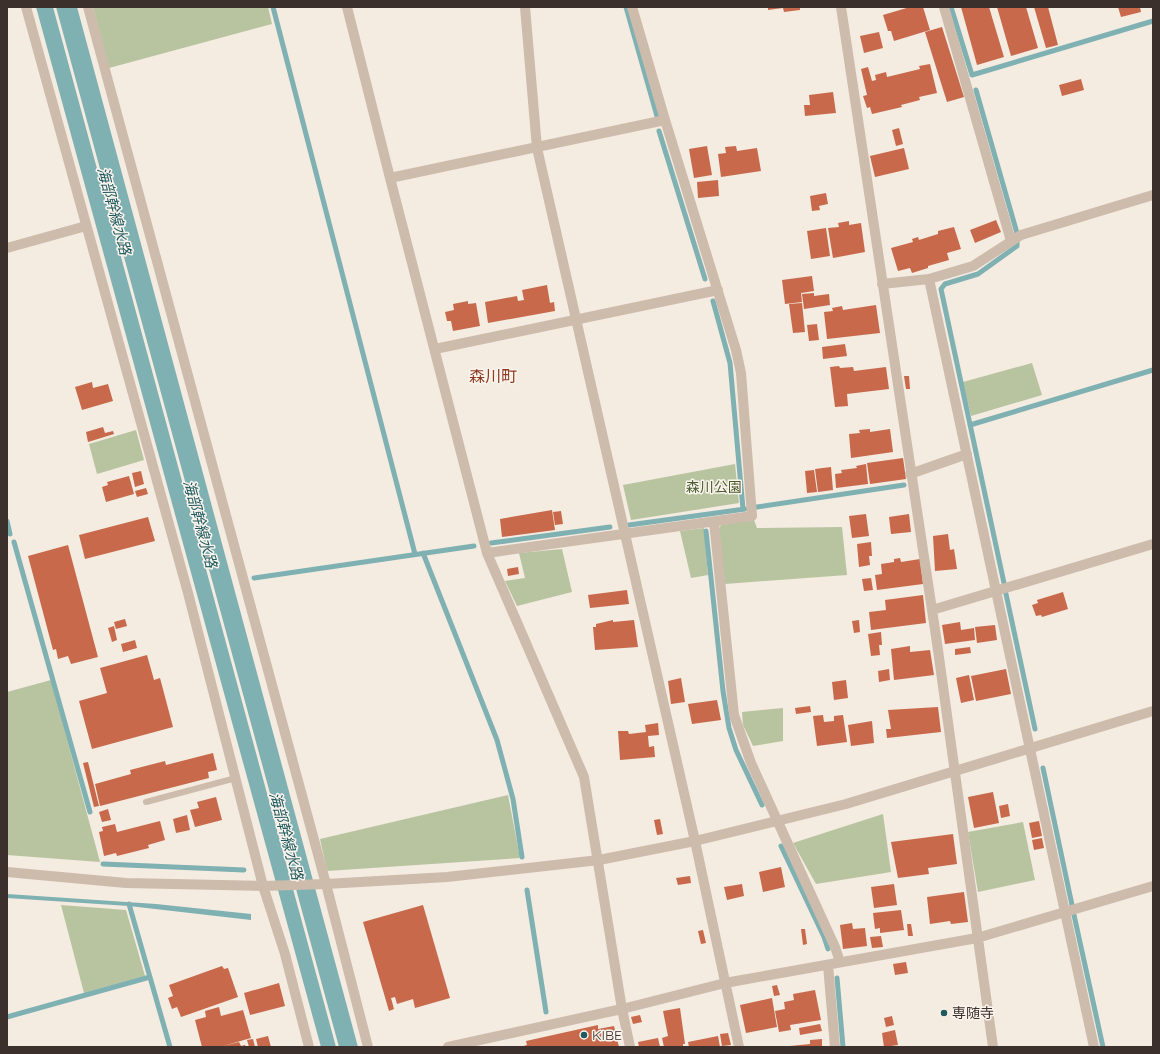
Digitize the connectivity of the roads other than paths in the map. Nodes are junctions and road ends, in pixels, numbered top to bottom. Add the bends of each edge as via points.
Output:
1 (26, 7) edge
2 (88, 7) edge
3 (347, 7) edge
4 (525, 7) edge
5 (632, 7) edge
6 (841, 7) edge
7 (944, 7) edge
8 (665, 120) junction
9 (537, 148) junction
10 (390, 178) junction
11 (1153, 195) edge
12 (86, 226) junction
13 (1011, 241) junction
14 (7, 248) edge
15 (929, 279) junction
16 (882, 284) junction
17 (718, 290) junction
18 (574, 319) junction
19 (435, 349) junction
20 (967, 454) junction
21 (910, 474) junction
22 (714, 522) junction
23 (625, 535) junction
24 (1153, 544) edge
25 (487, 553) junction
26 (996, 591) junction
27 (932, 610) junction
28 (1153, 711) edge
29 (1030, 748) junction
30 (954, 772) junction
31 (236, 778) junction
32 (146, 802) dead end
33 (778, 821) junction
34 (695, 842) junction
35 (599, 860) junction
36 (7, 872) edge
37 (326, 884) junction
38 (267, 885) junction
39 (1153, 886) edge
40 (1065, 913) junction
41 (977, 938) junction
42 (840, 962) junction
43 (828, 965) junction
44 (725, 983) junction
45 (622, 1009) junction
46 (309, 1047) edge
47 (368, 1047) edge
48 (448, 1047) edge
49 (630, 1047) edge
50 (739, 1047) edge
51 (835, 1047) edge
52 (993, 1047) edge
53 (1094, 1047) edge

1 - 12 street
2 - 37 street
3 - 10 street
4 - 9 street
5 - 8 street
6 - 16 street
7 - 13 street
8 - 9 street
8 - 17 street
9 - 10 street
9 - 18 street
10 - 19 street
11 - 13 street via 1021,235
12 - 14 street
12 - 31 street
13 - 15 street via 974,266
15 - 16 street
15 - 20 street
16 - 21 street
17 - 18 street
17 - 22 street via 741,373 752,516
18 - 19 street
18 - 23 street
19 - 25 street
20 - 21 street
20 - 26 street
21 - 27 street
22 - 23 street
22 - 33 street via 734,715 751,763
23 - 25 street
23 - 34 street
24 - 26 street
25 - 35 street via 584,777
26 - 27 street
26 - 29 street
27 - 30 street
28 - 29 street
29 - 30 street
29 - 40 street
30 - 33 street
30 - 41 street
31 - 32 lane
31 - 38 street
33 - 34 street
33 - 42 street
34 - 35 street
34 - 44 street
35 - 37 street via 447,876
35 - 45 street
36 - 38 street via 126,883
37 - 38 street
37 - 47 street
38 - 46 street
39 - 40 street
40 - 41 street
40 - 53 street
41 - 42 street
41 - 52 street
42 - 43 street
43 - 44 street
43 - 51 street
44 - 45 street
44 - 50 street
45 - 48 street
45 - 49 street

